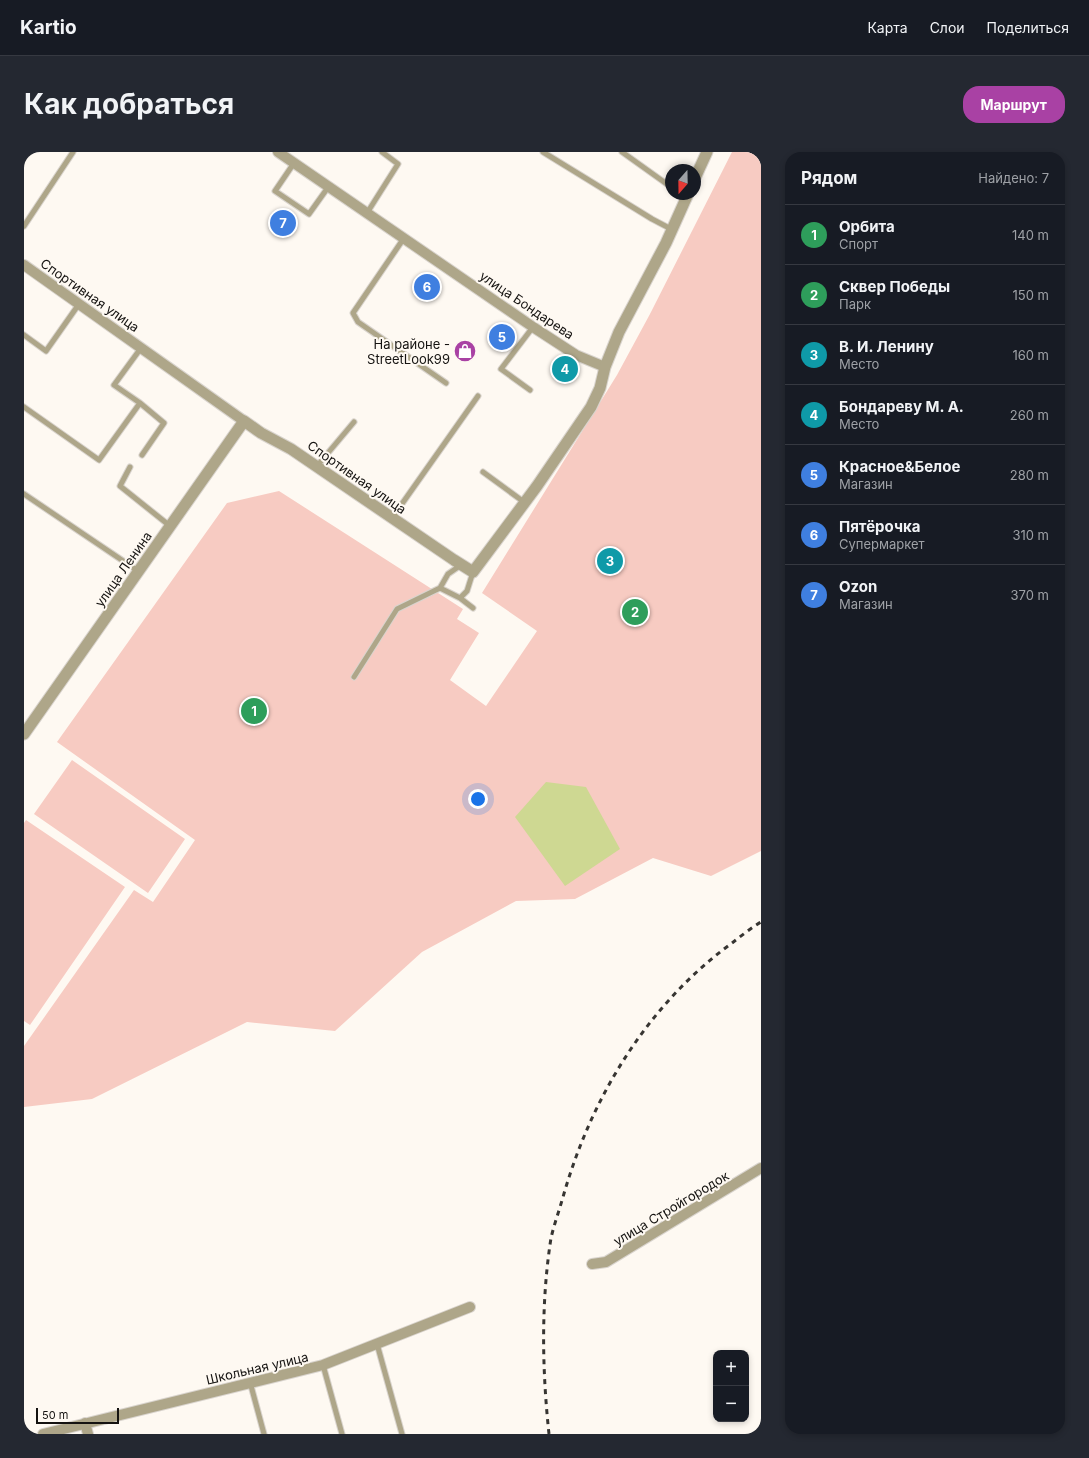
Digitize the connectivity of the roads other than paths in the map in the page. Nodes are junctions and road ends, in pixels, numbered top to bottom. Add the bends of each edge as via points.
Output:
1 (73, 152) edge
2 (278, 152) edge
3 (382, 152) edge
4 (543, 152) edge
5 (622, 152) edge
6 (707, 152) edge
7 (294, 163) junction
8 (701, 165) edge
9 (665, 183) edge
10 (329, 186) junction
11 (683, 200) edge
12 (367, 213) junction
13 (24, 226) edge
14 (671, 229) junction
15 (404, 238) junction
16 (24, 265) edge
17 (79, 304) junction
18 (533, 327) junction
19 (24, 335) edge
20 (140, 348) junction
21 (605, 367) junction
22 (446, 383) dead end
23 (530, 390) dead end
24 (478, 396) dead end
25 (140, 403) junction
26 (24, 407) edge
27 (244, 421) junction
28 (354, 422) dead end
29 (142, 455) dead end
30 (317, 466) junction
31 (130, 467) dead end
32 (483, 472) dead end
33 (24, 494) edge
34 (524, 502) junction
35 (392, 518) junction
36 (170, 526) junction
37 (460, 565) junction
38 (138, 571) junction
39 (473, 572) junction
40 (440, 588) junction
41 (460, 598) junction
42 (474, 608) dead end
43 (354, 677) dead end
44 (24, 734) edge
45 (761, 1168) edge
46 (592, 1264) dead end
47 (470, 1307) dead end
48 (377, 1344) junction
49 (323, 1365) junction
50 (250, 1382) junction
51 (85, 1423) junction
52 (43, 1434) edge
53 (88, 1434) edge
54 (264, 1434) edge
55 (342, 1434) edge
56 (402, 1434) edge

1 - 13 lane
2 - 7 street, улица Бондарева
3 - 12 lane via 398,164
4 - 14 lane
5 - 9 lane
6 - 8 street
7 - 10 street, улица Бондарева
7 - 10 lane via 275,191 309,214
10 - 12 street, улица Бондарева
11 - 14 street
12 - 15 street, улица Бондарева
14 - 21 street via 619,332
15 - 18 street, улица Бондарева
15 - 22 lane via 353,313 358,322
16 - 17 street, Спортивная улица
17 - 19 lane via 46,351
17 - 20 street, Спортивная улица
18 - 21 street, улица Бондарева via 576,355
18 - 23 lane via 501,369
20 - 25 lane via 114,385
20 - 27 street, Спортивная улица
21 - 34 street via 600,388 591,407
24 - 35 lane
25 - 26 lane via 99,460
25 - 29 lane via 164,423
27 - 30 street, Спортивная улица
27 - 36 street, улица Ленина
28 - 30 lane
30 - 35 street, Спортивная улица
31 - 36 lane via 120,486
32 - 34 lane
33 - 38 lane
34 - 39 street
35 - 37 street, Спортивная улица
36 - 38 street, улица Ленина
37 - 39 street, Спортивная улица
37 - 40 lane via 448,574
38 - 44 street, улица Ленина
39 - 41 lane via 467,591
40 - 41 lane
40 - 43 lane via 397,609
41 - 42 lane
45 - 46 street, улица Стройгородок via 606,1262
47 - 48 street, Школьная улица
48 - 49 street, Школьная улица
48 - 56 lane
49 - 50 street, Школьная улица
49 - 55 lane
50 - 51 street, Школьная улица
50 - 54 lane
51 - 52 street, Школьная улица
51 - 53 street

